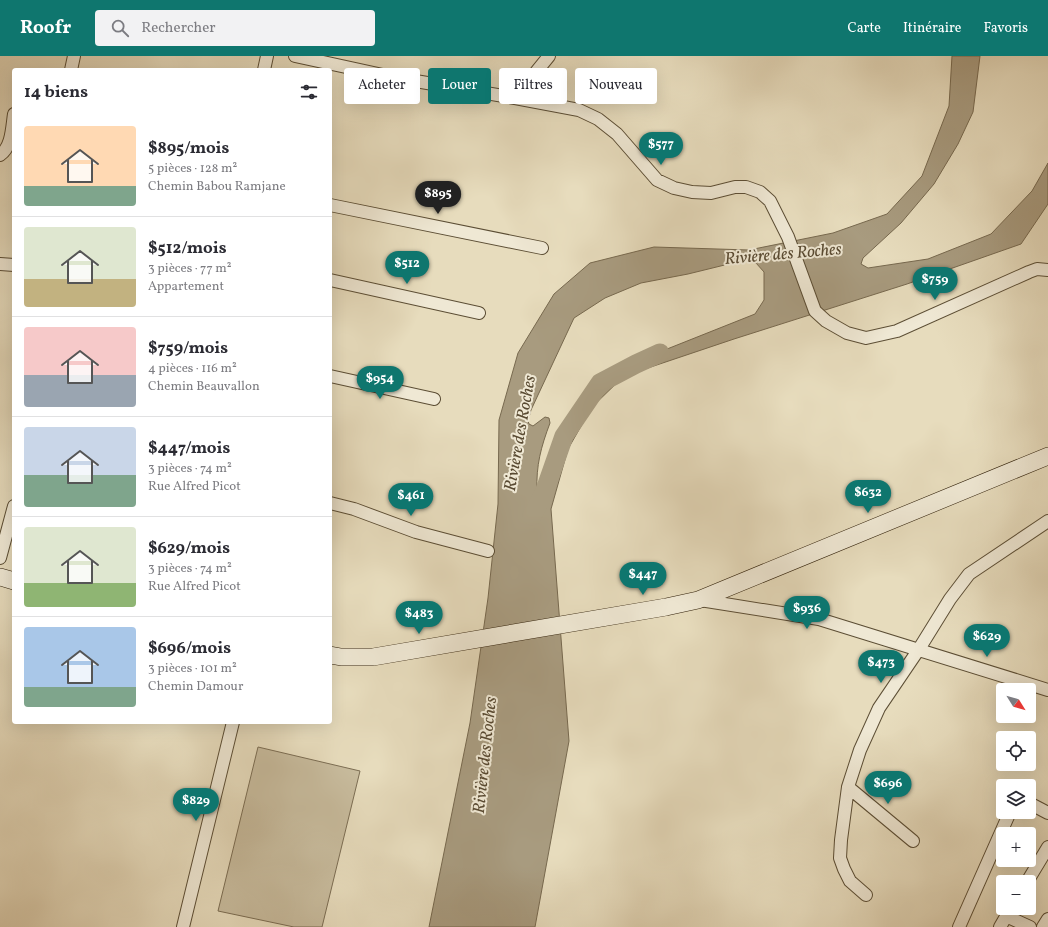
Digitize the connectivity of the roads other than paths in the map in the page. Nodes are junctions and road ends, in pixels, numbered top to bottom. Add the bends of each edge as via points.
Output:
1 (74, 56) edge
2 (267, 56) edge
3 (295, 56) edge
4 (549, 56) edge
5 (71, 68) edge
6 (264, 68) edge
7 (539, 68) edge
8 (499, 95) edge
9 (547, 104) edge
10 (12, 125) edge
11 (0, 155) edge
12 (332, 205) edge
13 (542, 248) dead end
14 (0, 264) edge
15 (12, 265) edge
16 (1048, 270) edge
17 (332, 280) edge
18 (479, 313) dead end
19 (332, 376) edge
20 (434, 399) dead end
21 (1048, 456) edge
22 (332, 504) edge
23 (12, 513) edge
24 (1048, 520) edge
25 (488, 551) dead end
26 (0, 558) edge
27 (0, 577) edge
28 (12, 580) edge
29 (698, 600) junction
30 (919, 649) junction
31 (332, 655) edge
32 (1048, 690) edge
33 (233, 724) edge
34 (848, 787) junction
35 (1036, 807) edge
36 (1048, 814) edge
37 (1007, 819) edge
38 (913, 841) dead end
39 (1048, 847) edge
40 (1031, 875) edge
41 (866, 895) dead end
42 (1006, 915) edge
43 (1012, 915) edge
44 (1048, 920) edge
45 (183, 927) edge
46 (959, 927) edge
47 (1000, 927) edge
48 (1030, 927) edge
49 (1042, 927) edge

1 - 5 street
2 - 6 street
3 - 8 street via 392,77
4 - 7 street
9 - 16 street via 579,110 598,119 617,134 657,180 674,188 711,193 746,187 760,192 770,201 788,237 815,311 826,321 847,333 866,338 897,331 1029,272 1037,269
10 - 11 street via 9,142
12 - 13 street
14 - 15 street
17 - 18 street
19 - 20 street
21 - 29 main road
22 - 25 street via 416,532
23 - 26 street
24 - 30 street via 969,574
27 - 28 main road
29 - 30 street via 819,619
29 - 31 main road via 373,657
30 - 32 street
30 - 34 street via 879,708 860,750
33 - 45 street
34 - 38 street
34 - 41 street via 840,858 850,881
35 - 36 street
37 - 46 street
39 - 40 street
42 - 47 street
43 - 48 street
44 - 49 street

